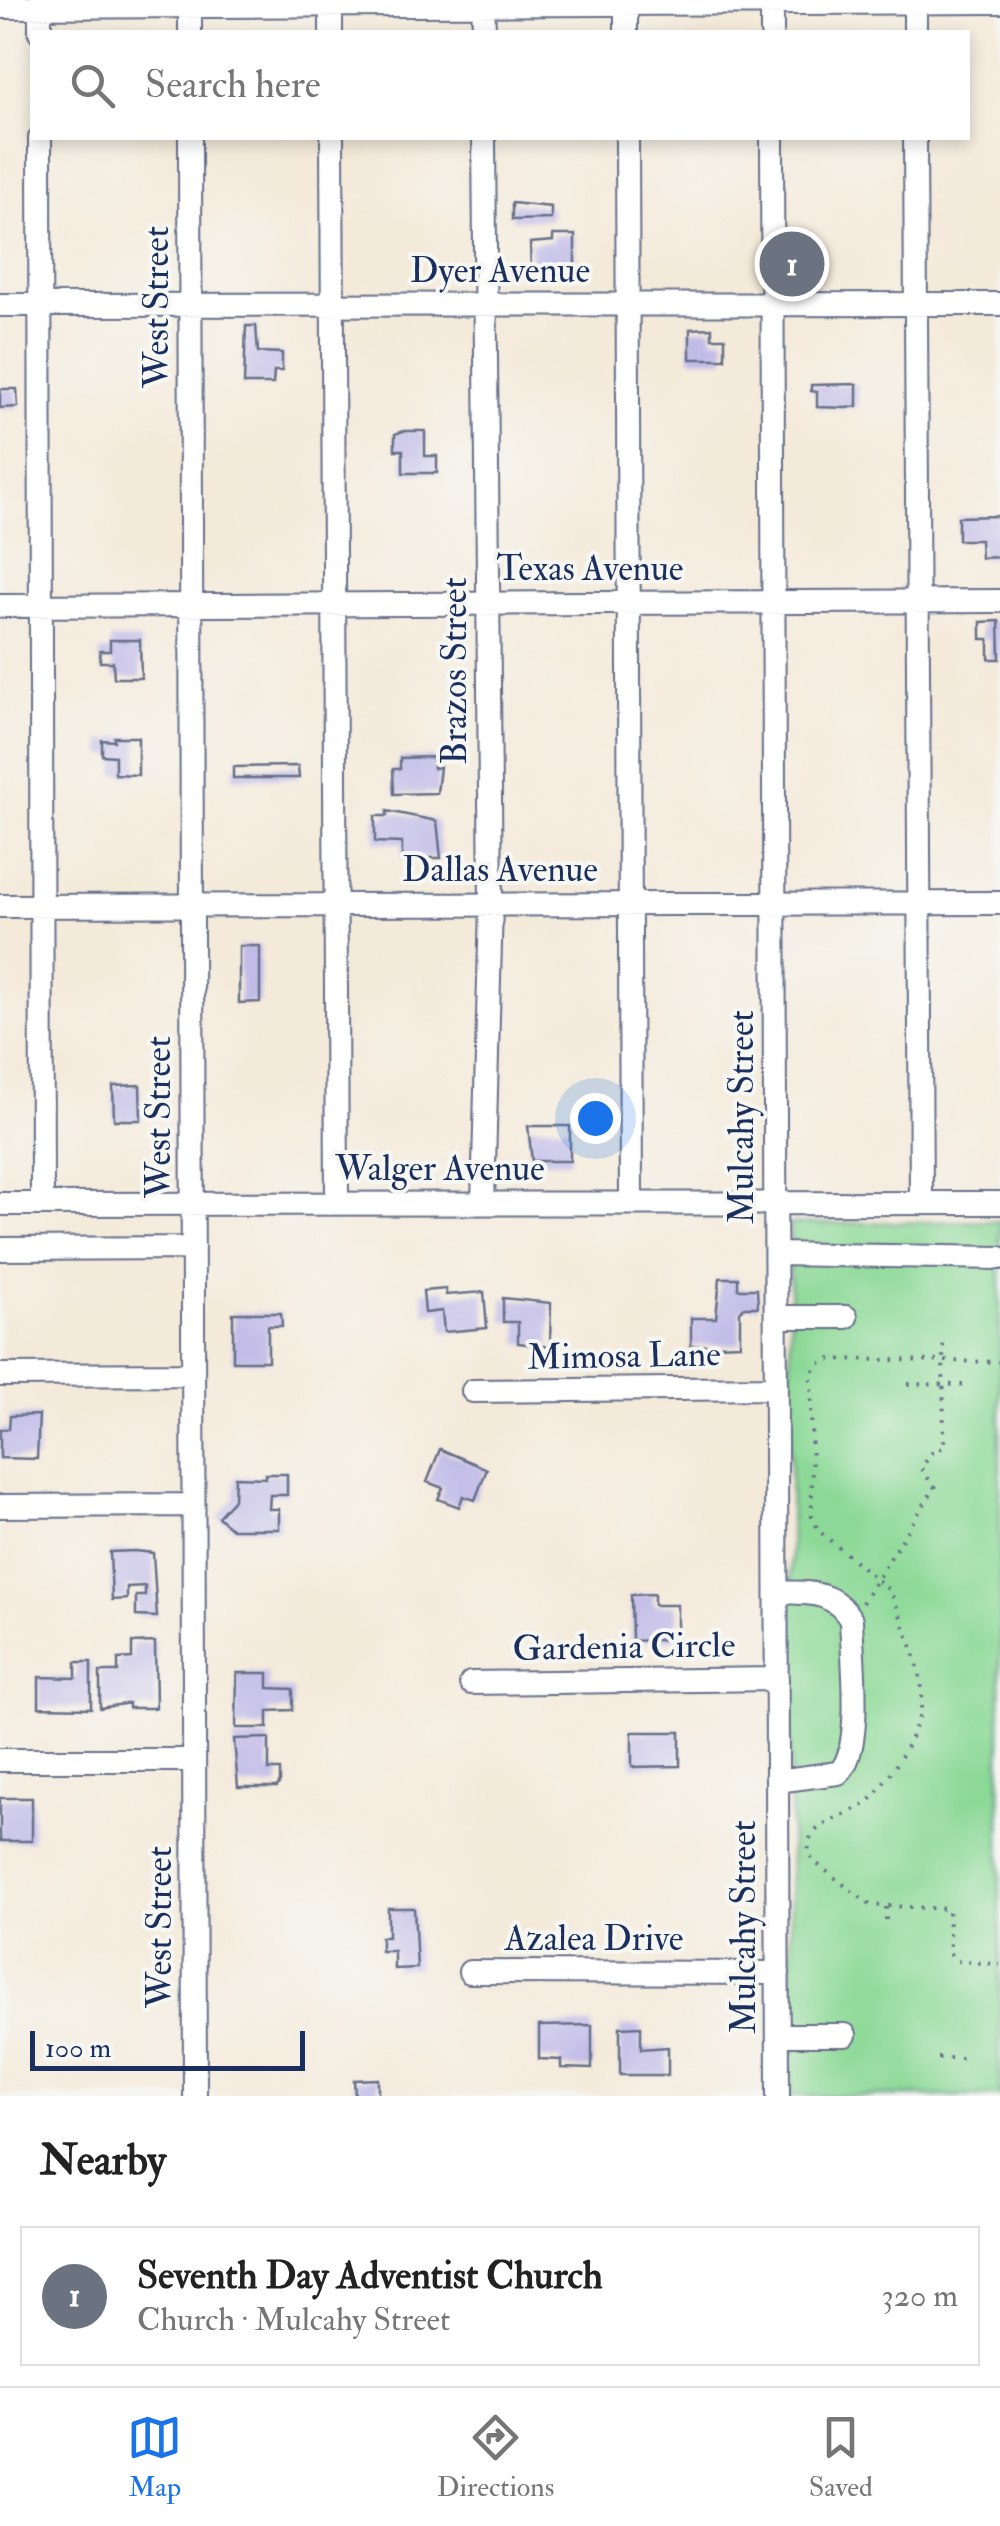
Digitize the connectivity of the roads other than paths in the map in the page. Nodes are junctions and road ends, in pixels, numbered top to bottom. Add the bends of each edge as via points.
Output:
1 (914, 1) edge
2 (483, 2) edge
3 (626, 2) edge
4 (772, 2) edge
5 (1000, 2) edge
6 (40, 3) edge
7 (190, 3) edge
8 (331, 3) edge
9 (0, 7) edge
10 (40, 30) edge
11 (190, 30) edge
12 (331, 30) edge
13 (484, 30) edge
14 (626, 30) edge
15 (772, 30) edge
16 (915, 30) edge
17 (40, 140) edge
18 (190, 140) edge
19 (332, 140) edge
20 (484, 140) edge
21 (627, 140) edge
22 (772, 140) edge
23 (915, 140) edge
24 (628, 304) junction
25 (773, 304) junction
26 (916, 304) junction
27 (1000, 304) edge
28 (0, 305) edge
29 (40, 305) junction
30 (191, 305) junction
31 (332, 305) junction
32 (486, 305) junction
33 (774, 602) junction
34 (918, 602) junction
35 (1000, 602) edge
36 (630, 603) junction
37 (334, 604) junction
38 (488, 604) junction
39 (191, 605) junction
40 (0, 606) edge
41 (41, 606) junction
42 (920, 903) junction
43 (1000, 903) edge
44 (491, 904) junction
45 (632, 904) junction
46 (775, 904) junction
47 (336, 905) junction
48 (0, 906) edge
49 (42, 906) junction
50 (192, 906) junction
51 (483, 1203) junction
52 (631, 1203) junction
53 (777, 1203) junction
54 (921, 1203) junction
55 (1000, 1203) edge
56 (0, 1204) edge
57 (42, 1204) junction
58 (193, 1204) junction
59 (337, 1204) junction
60 (193, 1248) junction
61 (0, 1249) edge
62 (776, 1254) junction
63 (1000, 1258) edge
64 (846, 1317) dead end
65 (776, 1318) junction
66 (193, 1374) junction
67 (0, 1375) edge
68 (776, 1388) junction
69 (472, 1392) dead end
70 (194, 1505) junction
71 (0, 1506) edge
72 (777, 1592) junction
73 (777, 1680) junction
74 (471, 1682) dead end
75 (0, 1760) edge
76 (194, 1760) junction
77 (777, 1781) junction
78 (470, 1972) dead end
79 (778, 1973) junction
80 (778, 2034) junction
81 (844, 2035) dead end
82 (194, 2096) edge
83 (778, 2096) edge

1 - 4 street
1 - 5 street
1 - 16 street
2 - 3 street
2 - 8 street
2 - 13 street
3 - 4 street
3 - 14 street
4 - 15 street
6 - 7 street
6 - 9 street
6 - 10 street
7 - 8 street
7 - 11 street
8 - 12 street
17 - 29 street
18 - 30 street, West Street
19 - 31 street
20 - 32 street, Brazos Street
21 - 24 street
22 - 25 street, Mulcahy Street
23 - 26 street
24 - 25 street, Dyer Avenue
24 - 32 street, Dyer Avenue
24 - 36 street
25 - 26 street, Dyer Avenue
25 - 33 street, Mulcahy Street
26 - 27 street, Dyer Avenue
26 - 34 street
28 - 29 street, Dyer Avenue
29 - 30 street, Dyer Avenue
29 - 41 street
30 - 31 street, Dyer Avenue
30 - 39 street, West Street
31 - 32 street, Dyer Avenue
31 - 37 street
32 - 38 street, Brazos Street
33 - 34 street, Texas Avenue
33 - 36 street, Texas Avenue
33 - 46 street, Mulcahy Street
34 - 35 street, Texas Avenue
34 - 42 street
36 - 38 street, Texas Avenue
36 - 45 street
37 - 38 street, Texas Avenue
37 - 39 street, Texas Avenue
37 - 47 street
38 - 44 street, Brazos Street
39 - 41 street, Texas Avenue
39 - 50 street, West Street
40 - 41 street, Texas Avenue
41 - 49 street
42 - 43 street, Dallas Avenue
42 - 46 street, Dallas Avenue
42 - 54 street
44 - 45 street, Dallas Avenue
44 - 47 street, Dallas Avenue
44 - 51 street, Brazos Street
45 - 46 street, Dallas Avenue
45 - 52 street
46 - 53 street, Mulcahy Street
47 - 50 street, Dallas Avenue
47 - 59 street
48 - 49 street, Dallas Avenue
49 - 50 street, Dallas Avenue
49 - 57 street
50 - 58 street, West Street
51 - 52 street, Walger Avenue
51 - 59 street, Walger Avenue
52 - 53 street, Walger Avenue
53 - 54 street, Walger Avenue
53 - 62 street, Mulcahy Street
54 - 55 street, Walger Avenue
56 - 57 street, Walger Avenue
57 - 58 street, Walger Avenue
58 - 59 street, Walger Avenue
58 - 60 street, West Street
60 - 61 street
60 - 66 street, West Street
62 - 63 street
62 - 65 street, Mulcahy Street
64 - 65 street
65 - 68 street, Mulcahy Street
66 - 67 street
66 - 70 street, West Street
68 - 69 street, Mimosa Lane
68 - 72 street, Mulcahy Street
70 - 71 street
70 - 76 street, West Street
72 - 73 street, Mulcahy Street
72 - 77 street via 821,1593 841,1602 851,1620 850,1760 828,1778
73 - 74 street, Gardenia Circle
73 - 77 street, Mulcahy Street
75 - 76 street
76 - 82 street, West Street
77 - 79 street, Mulcahy Street
78 - 79 street, Azalea Drive
79 - 80 street, Mulcahy Street
80 - 81 street
80 - 83 street, Mulcahy Street

